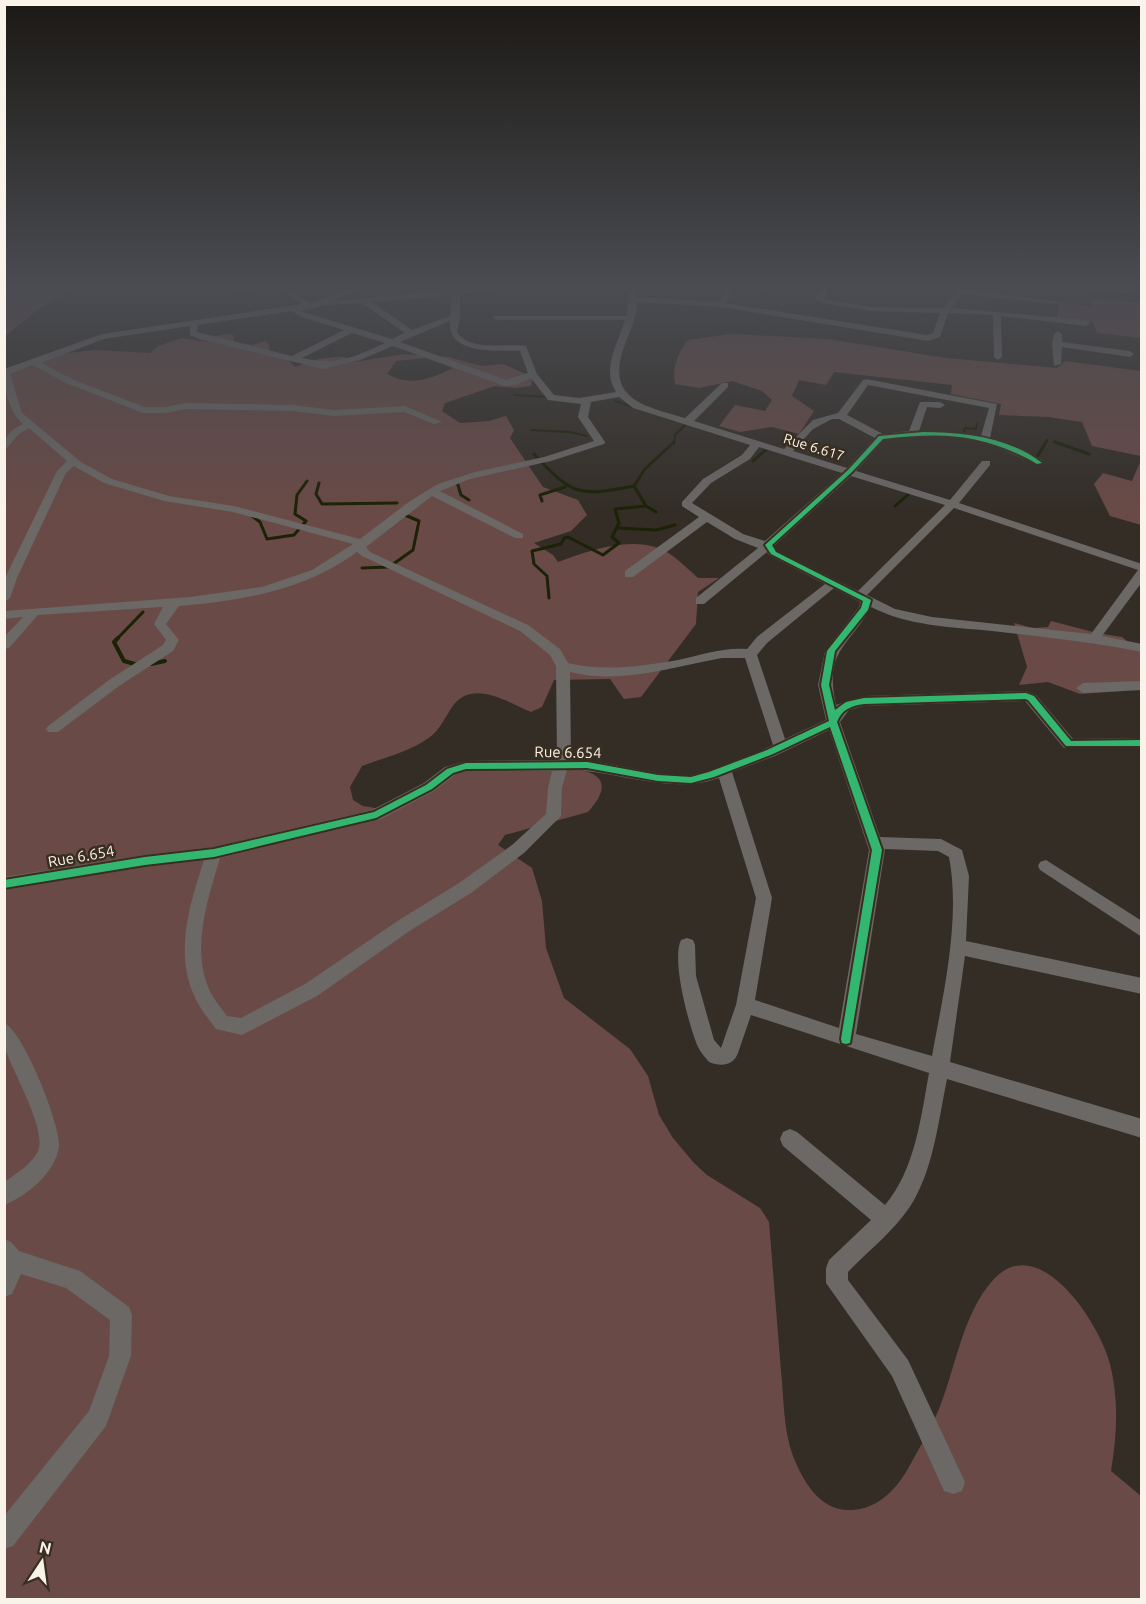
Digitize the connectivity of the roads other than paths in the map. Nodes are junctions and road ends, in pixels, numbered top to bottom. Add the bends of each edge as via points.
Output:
1 (28, 364) edge
2 (37, 364) edge
3 (313, 364) edge
4 (341, 364) edge
5 (452, 364) edge
6 (529, 364) edge
7 (616, 364) edge
8 (5, 373) edge
9 (533, 374) junction
10 (725, 385) dead end
11 (620, 394) junction
12 (586, 400) junction
13 (940, 405) dead end
14 (18, 414) junction
15 (4, 416) edge
16 (841, 416) junction
17 (437, 422) dead end
18 (687, 422) junction
19 (30, 424) junction
20 (913, 433) junction
21 (881, 437) junction
22 (985, 438) junction
23 (757, 443) junction
24 (4, 448) edge
25 (786, 453) junction
26 (74, 461) junction
27 (1039, 463) dead end
28 (986, 464) dead end
29 (850, 471) junction
30 (431, 491) junction
31 (952, 504) junction
32 (707, 517) junction
33 (519, 536) dead end
34 (360, 542) junction
35 (768, 545) junction
36 (1142, 568) edge
37 (1142, 573) edge
38 (629, 574) dead end
39 (833, 583) junction
40 (4, 598) edge
41 (863, 598) junction
42 (177, 601) junction
43 (700, 601) dead end
44 (5, 613) edge
45 (33, 613) junction
46 (1094, 638) junction
47 (5, 645) edge
48 (1141, 647) edge
49 (750, 654) junction
50 (563, 666) junction
51 (1142, 685) edge
52 (1083, 688) dead end
53 (833, 722) junction
54 (53, 729) dead end
55 (1142, 743) edge
56 (780, 746) junction
57 (562, 766) junction
58 (724, 770) junction
59 (875, 843) junction
60 (214, 853) junction
61 (1046, 866) dead end
62 (4, 884) edge
63 (1142, 930) edge
64 (687, 945) dead end
65 (958, 947) junction
66 (1142, 986) edge
67 (745, 1005) junction
68 (4, 1031) edge
69 (846, 1039) junction
70 (940, 1066) junction
71 (1142, 1130) edge
72 (790, 1139) dead end
73 (4, 1195) edge
74 (885, 1218) junction
75 (8, 1255) edge
76 (4, 1286) edge
77 (952, 1482) dead end
78 (4, 1537) edge

1 - 8 street
2 - 17 street via 143,410 165,411 186,406 293,408 334,413 405,409
3 - 4 street
5 - 9 street via 505,383
6 - 9 street
7 - 11 street via 613,372
8 - 14 street
9 - 12 street via 551,398
10 - 18 street
11 - 12 street
11 - 18 street, Rue 6.617 via 636,406
12 - 30 street via 583,417 600,442 563,455 463,478
13 - 20 street via 923,404
14 - 15 street
14 - 19 street
16 - 21 street
16 - 22 street via 864,383 872,382 994,406
16 - 25 street via 828,415 807,427
18 - 23 street, Rue 6.617
19 - 24 street via 15,432
19 - 26 street
20 - 21 street
20 - 22 street
21 - 29 street
22 - 27 street
23 - 25 street, Rue 6.617
23 - 32 street via 746,457 707,481 686,504
25 - 29 street, Rue 6.617
26 - 34 street via 108,481 168,500 234,509
26 - 40 street via 62,471
28 - 31 street
29 - 31 street, Rue 6.617
29 - 35 street
30 - 33 street
30 - 34 street
31 - 36 street, Rue 6.617
31 - 41 street
32 - 35 street
32 - 38 street
34 - 42 street via 343,558 299,580 241,595
34 - 50 street via 366,554 524,628 555,652
35 - 39 street via 773,553
35 - 43 street
37 - 46 street
39 - 41 street
39 - 49 street
41 - 46 street via 891,612 932,621
41 - 53 street via 865,608 836,643 827,664 825,685
42 - 45 street
42 - 54 street via 160,624 173,640 168,648
44 - 45 street
45 - 47 street
46 - 48 street
49 - 50 street via 729,651 676,664 625,670 579,671
49 - 56 street
50 - 57 street
51 - 52 street
53 - 55 street, Rue 6.654 via 843,706 864,701 1026,696 1071,745
53 - 56 street, Rue 6.654
53 - 59 street
56 - 58 street, Rue 6.654
57 - 58 street, Rue 6.654 via 600,767 682,781
57 - 60 street, Rue 6.654 via 460,767 376,815
57 - 60 street via 553,816 518,849 311,990 242,1027 222,1023 201,992 192,949
58 - 67 street via 764,892
59 - 65 street via 941,845 956,854 961,869
59 - 69 street via 877,850
60 - 62 street, Rue 6.654
61 - 63 street
64 - 67 street via 687,976 706,1044 716,1056 729,1053
65 - 66 street
65 - 70 street
67 - 69 street
68 - 73 street via 48,1126 49,1148 31,1176
69 - 70 street
70 - 71 street
70 - 74 street via 917,1173 907,1193
72 - 74 street
74 - 77 street via 837,1268 837,1283 900,1368
75 - 76 street via 10,1277
75 - 78 street via 72,1279 121,1315 120,1356 98,1418

